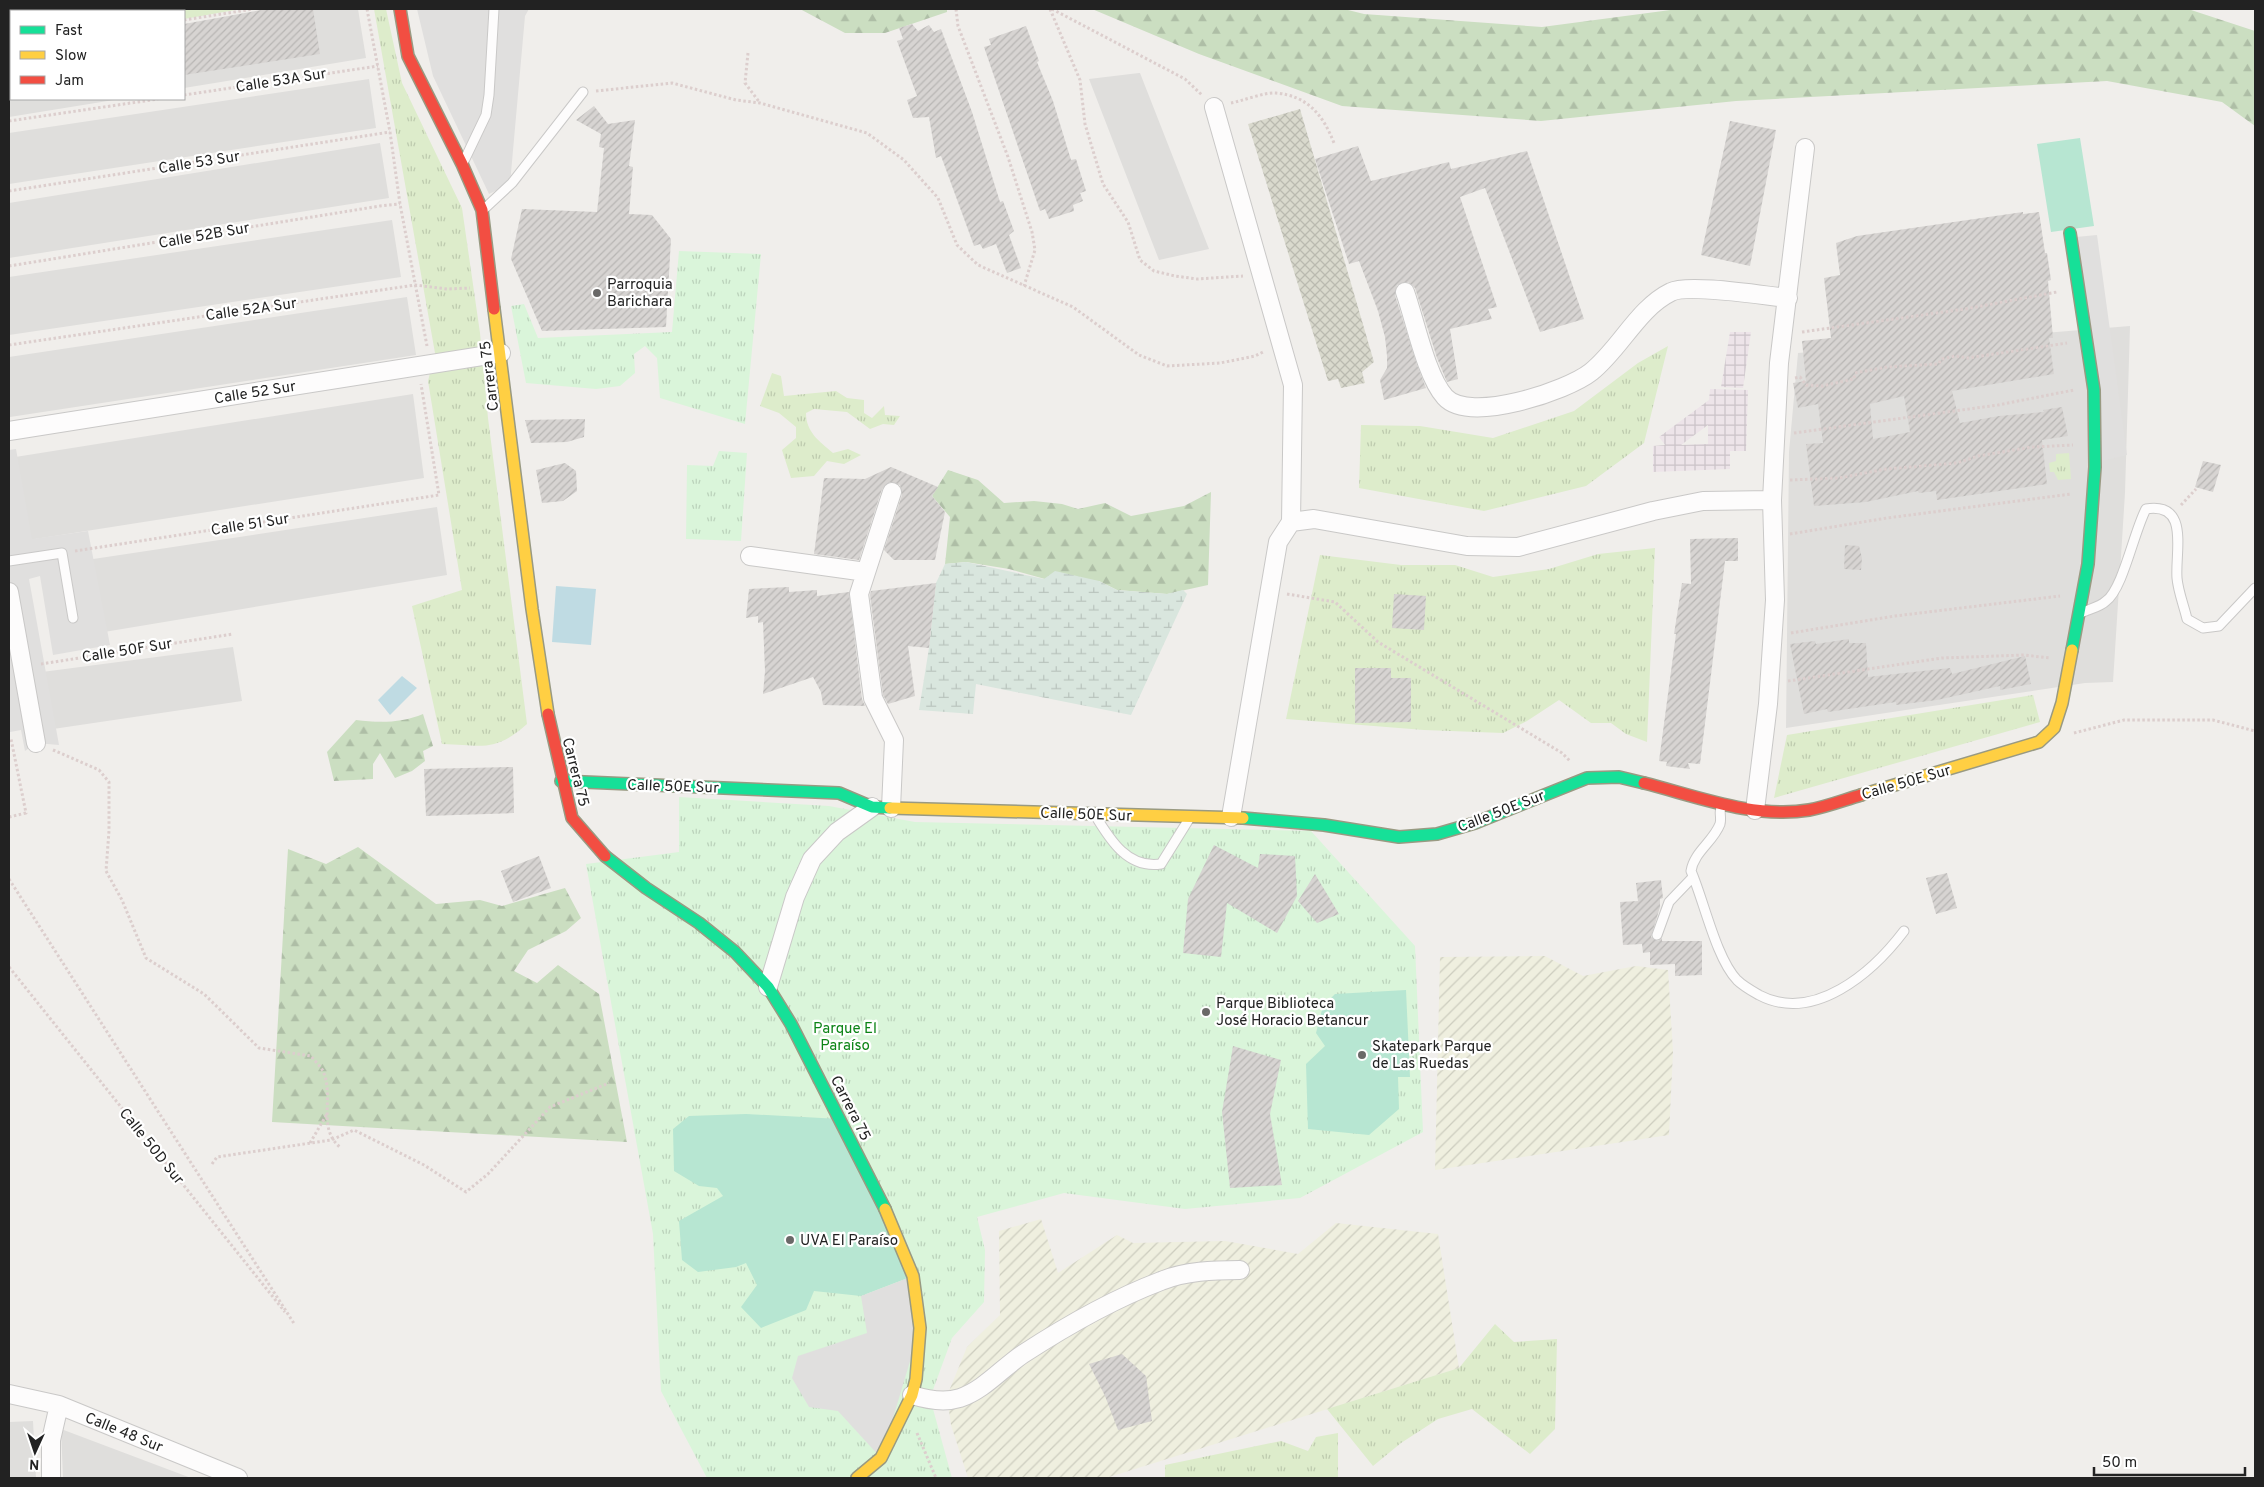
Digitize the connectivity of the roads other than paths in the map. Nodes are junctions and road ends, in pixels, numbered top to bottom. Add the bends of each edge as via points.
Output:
1 (400, 9) edge
2 (494, 9) edge
3 (583, 92) road end
4 (1214, 107) road end
5 (1805, 148) dead end
6 (462, 164) junction
7 (482, 210) junction
8 (2070, 233) dead end
9 (1406, 292) dead end
10 (1788, 298) junction
11 (501, 353) junction
12 (9, 432) edge
13 (892, 492) dead end
14 (1772, 500) junction
15 (1291, 522) junction
16 (750, 556) dead end
17 (9, 561) edge
18 (866, 572) junction
19 (2255, 588) edge
20 (9, 592) edge
21 (2079, 614) junction
22 (73, 618) dead end
23 (36, 743) road end
24 (561, 781) junction
25 (1723, 802) junction
26 (872, 807) junction
27 (891, 808) junction
28 (1755, 810) junction
29 (1095, 814) junction
30 (1191, 816) junction
31 (1231, 816) junction
32 (1693, 877) junction
33 (1904, 931) dead end
34 (1657, 935) dead end
35 (768, 987) junction
36 (1240, 1270) dead end
37 (9, 1394) edge
38 (909, 1401) junction
39 (59, 1405) junction
40 (230, 1477) edge
41 (51, 1478) edge
42 (857, 1478) edge

1 - 6 street, Carrera 75 via 408,56
2 - 6 lane via 486,115
3 - 7 lane via 512,183
4 - 15 street via 1292,385
5 - 10 street
6 - 7 street, Carrera 75
7 - 11 street, Carrera 75
8 - 21 street via 2094,390 2095,440 2088,564
9 - 10 street via 1434,380 1446,399 1467,407 1501,407 1562,389 1592,372 1655,303 1673,291 1694,289
10 - 14 street via 1779,378
11 - 12 street, Calle 52 Sur
11 - 24 street, Carrera 75 via 532,609
13 - 18 street
14 - 15 street via 1703,501 1653,510 1518,547 1467,546 1314,519
14 - 28 street via 1776,600
15 - 31 street via 1278,542
16 - 18 street
17 - 22 lane via 62,553
18 - 27 street via 859,594 872,698 894,740
19 - 21 lane via 2219,626 2203,628 2187,619 2177,579 2179,533 2172,514 2160,507 2146,509 2122,575 2107,601
20 - 23 street
21 - 28 street, Calle 50E Sur via 2062,703 2054,728 2039,742 1810,810
24 - 26 street, Calle 50E Sur via 839,793
24 - 35 street, Carrera 75 via 572,818 611,862 699,923 735,952
25 - 28 street, Calle 50E Sur
25 - 31 street, Calle 50E Sur via 1619,777 1587,778 1475,823 1437,834 1399,837
25 - 32 lane via 1719,810 1721,822 1711,840 1695,857 1691,871
26 - 27 street, Calle 50E Sur
26 - 35 street via 837,832 812,859 795,897
27 - 29 street, Calle 50E Sur
29 - 30 street, Calle 50E Sur
29 - 30 lane via 1111,842 1147,866 1161,864
30 - 31 street, Calle 50E Sur
32 - 33 lane via 1718,944 1737,980 1764,997 1779,1002 1798,1004 1829,995 1870,968
32 - 34 lane via 1669,902
35 - 38 street, Carrera 75 via 840,1119 888,1216 913,1276 920,1328 916,1379
36 - 38 street via 1212,1270 1161,1280 1075,1323 1021,1355 962,1398
37 - 39 street, Calle 48 Sur
38 - 42 street, Carrera 75 via 881,1458
39 - 40 street, Calle 48 Sur
39 - 41 street via 51,1440

